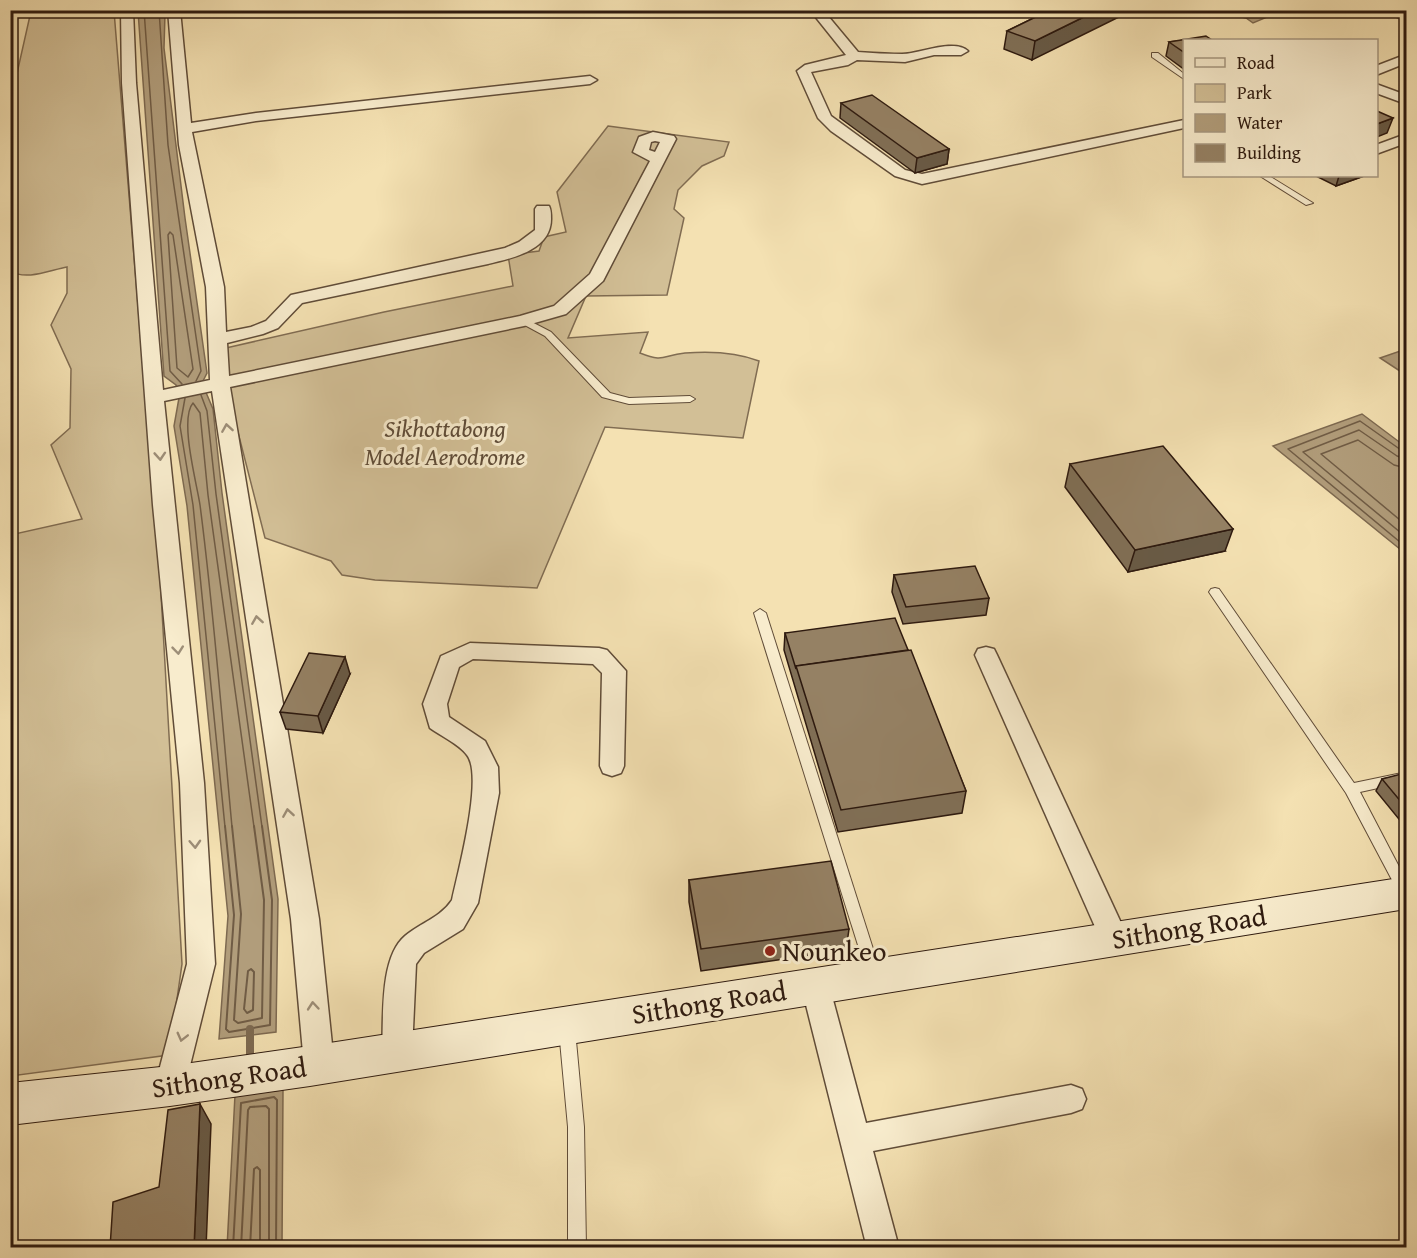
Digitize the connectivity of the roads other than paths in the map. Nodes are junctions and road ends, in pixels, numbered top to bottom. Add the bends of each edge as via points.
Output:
1 (127, 10) edge
2 (174, 10) edge
3 (816, 10) edge
4 (1392, 10) edge
5 (1407, 16) edge
6 (961, 51) dead end
7 (1155, 55) dead end
8 (854, 56) junction
9 (1401, 60) dead end
10 (1378, 71) edge
11 (1183, 76) edge
12 (590, 80) dead end
13 (1378, 88) edge
14 (1407, 100) edge
15 (1183, 124) edge
16 (184, 129) junction
17 (1407, 138) edge
18 (1378, 150) edge
19 (659, 159) dead end
20 (1266, 177) edge
21 (1309, 203) dead end
22 (543, 208) dead end
23 (524, 321) junction
24 (218, 339) junction
25 (213, 386) junction
26 (163, 396) junction
27 (690, 399) dead end
28 (1215, 592) dead end
29 (760, 613) dead end
30 (986, 656) dead end
31 (612, 766) dead end
32 (1407, 780) edge
33 (1351, 789) junction
34 (1406, 894) edge
35 (1114, 938) junction
36 (874, 975) junction
37 (815, 985) junction
38 (567, 1024) junction
39 (396, 1051) junction
40 (314, 1065) junction
41 (170, 1086) junction
42 (1071, 1099) dead end
43 (10, 1104) edge
44 (855, 1140) junction
45 (577, 1248) edge
46 (883, 1248) edge

1 - 26 street via 129,83
2 - 16 street
3 - 8 street
4 - 5 street
6 - 8 street via 934,51 905,58
7 - 11 lane
8 - 15 street via 806,69 810,90 825,118 836,128 910,178 922,179
9 - 10 street
12 - 16 street via 256,117
13 - 14 street
16 - 24 street via 215,287
17 - 18 street
19 - 23 street via 597,277 560,310
20 - 21 lane
22 - 24 street via 543,231 526,246 488,259 297,299 271,325
23 - 25 street
23 - 27 lane via 548,334 606,395 629,401
24 - 25 street
25 - 26 street
40 -> 25 street via 305,919
26 -> 41 street via 163,505 192,783 201,964
28 - 33 lane
29 - 36 lane
30 - 35 street
31 - 39 street via 614,671 599,656 470,651 449,662 435,704 438,722 476,748 486,767 486,793 465,903 453,921 414,945 402,962
32 - 33 lane
33 - 34 lane
34 - 35 main road, Sithong Road
35 - 36 main road, Sithong Road
36 - 37 main road, Sithong Road
37 - 38 main road, Sithong Road
37 - 44 street
38 - 39 main road, Sithong Road
38 - 45 lane via 576,1127
39 - 40 main road, Sithong Road
40 - 41 main road, Sithong Road
41 - 43 main road, Sithong Road
42 - 44 street
44 - 46 street

